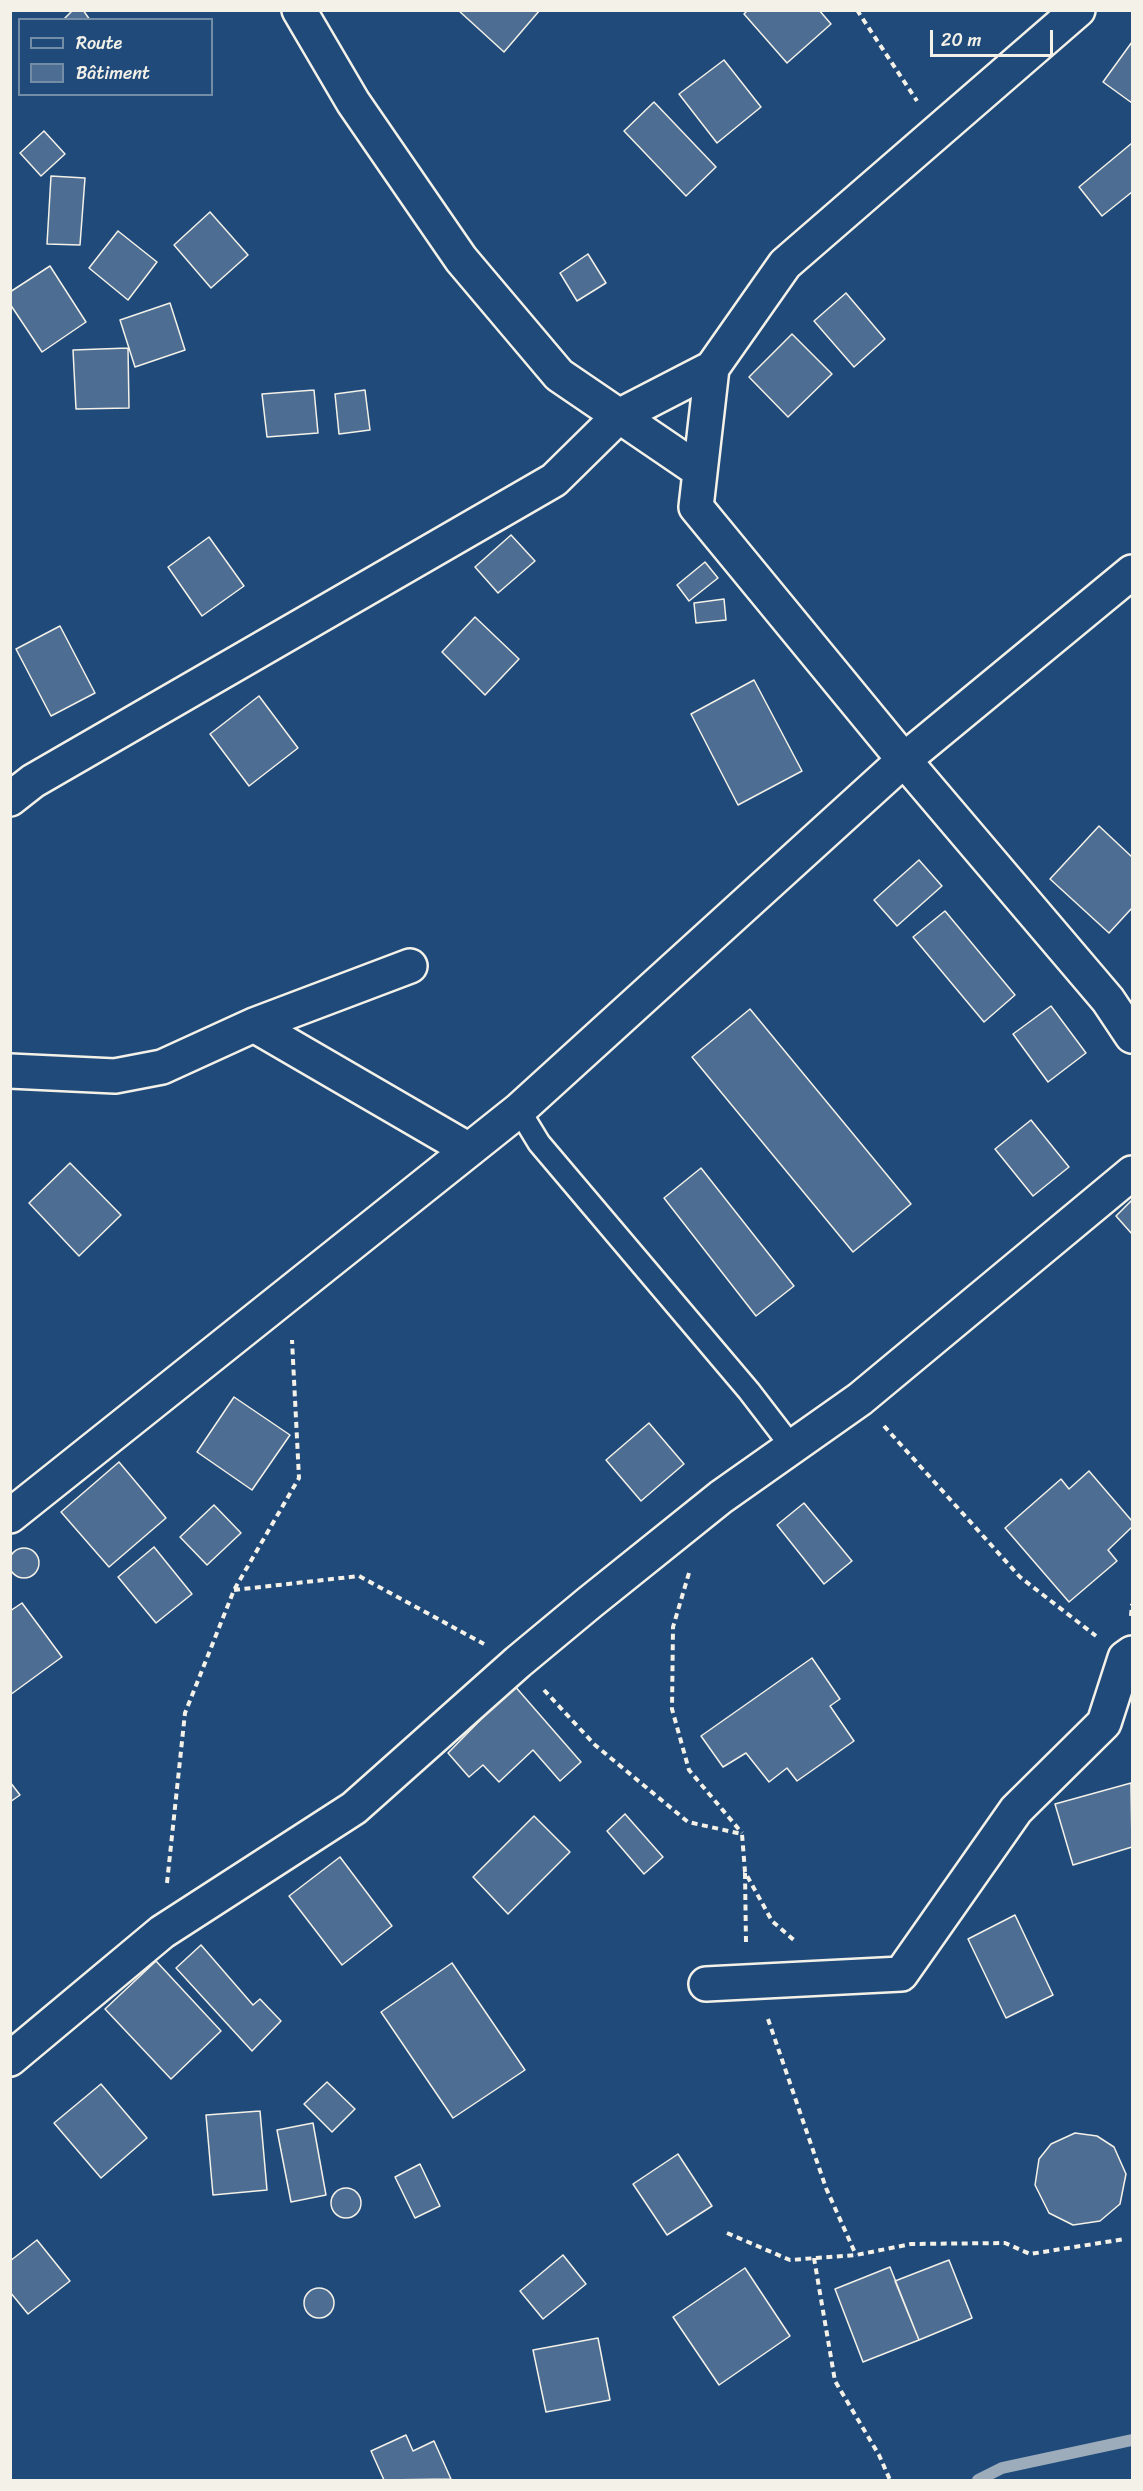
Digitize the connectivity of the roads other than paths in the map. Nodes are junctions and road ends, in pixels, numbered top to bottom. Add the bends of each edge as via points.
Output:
1 (299, 10) edge
2 (1078, 10) edge
3 (712, 368) junction
4 (619, 416) junction
5 (700, 471) junction
6 (1132, 572) edge
7 (904, 760) junction
8 (10, 799) edge
9 (410, 966) dead end
10 (254, 1025) junction
11 (1132, 1036) edge
12 (10, 1071) edge
13 (519, 1110) junction
14 (469, 1150) junction
15 (1132, 1173) edge
16 (792, 1447) junction
17 (10, 1516) edge
18 (1129, 1655) edge
19 (706, 1984) dead end
20 (10, 2059) edge

1 - 4 street via 353,102 461,259 559,375
2 - 3 street via 785,264
3 - 4 street
3 - 5 street
4 - 5 street
4 - 8 street via 554,480 33,781
5 - 7 street via 696,507
6 - 7 street
7 - 11 street via 1108,1000
7 - 13 street
9 - 10 street
10 - 12 street via 162,1067 115,1076
10 - 14 street
13 - 14 street
13 - 16 lane via 539,1143
14 - 17 street
15 - 16 street via 860,1399
16 - 20 street via 722,1497 518,1662 354,1808 162,1932
18 - 19 street via 1104,1723 1016,1810 901,1974

